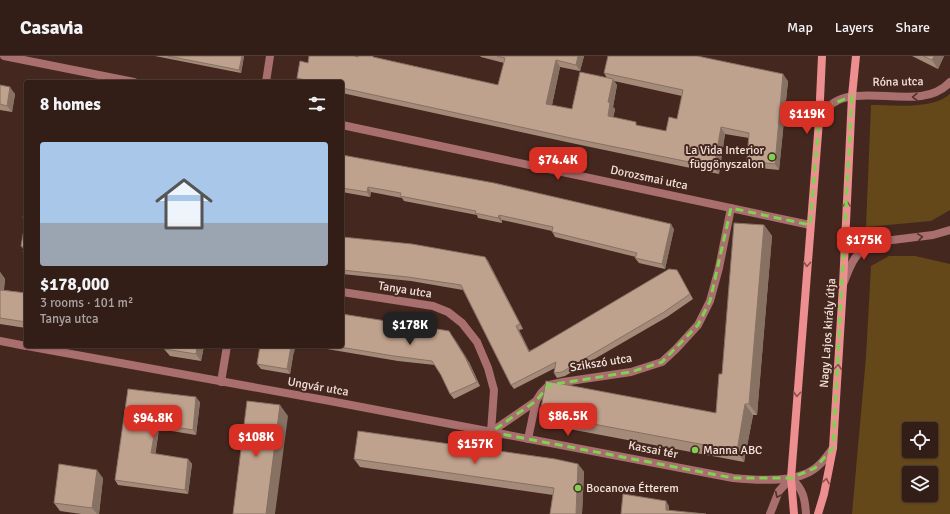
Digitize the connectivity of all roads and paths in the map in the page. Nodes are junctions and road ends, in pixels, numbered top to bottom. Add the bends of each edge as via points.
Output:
1 (4, 56) edge
2 (270, 56) edge
3 (822, 56) edge
4 (856, 56) edge
5 (855, 71) junction
6 (99, 79) edge
7 (111, 80) edge
8 (266, 80) edge
9 (950, 82) edge
10 (867, 95) junction
11 (852, 96) junction
12 (819, 121) junction
13 (344, 124) edge
14 (731, 208) junction
15 (810, 225) junction
16 (950, 230) edge
17 (843, 285) junction
18 (344, 292) edge
19 (0, 341) edge
20 (24, 346) edge
21 (48, 348) edge
22 (227, 348) edge
23 (59, 349) edge
24 (221, 382) junction
25 (536, 401) junction
26 (491, 432) junction
27 (528, 439) junction
28 (833, 448) junction
29 (605, 454) joint
30 (791, 478) junction
31 (770, 514) edge
32 (794, 514) edge
33 (806, 514) edge
34 (818, 514) edge

1 - 6 street
2 - 8 street
3 - 12 main road
4 - 5 main road, Nagy Lajos király útja
5 - 10 street, Róna utca via 858,89
5 - 11 main road, Nagy Lajos király útja
6 - 7 street
9 -> 10 street, Róna utca via 937,92 923,96
10 - 11 street, Róna utca
11 - 12 street, Róna utca via 832,104 822,113
17 -> 11 main road, Nagy Lajos király útja
12 - 15 main road
13 - 14 street, Dorozsmai utca
14 - 15 street, Dorozsmai utca
14 - 25 street, Szikszó utca via 710,301 698,325 676,349 662,362 631,372 549,385
15 -> 30 main road
17 -> 16 street via 856,255 867,245
28 -> 17 main road, Nagy Lajos király útja
18 - 26 street, Tanya utca via 433,306 448,312 462,323 477,342 494,390
19 - 20 street, Ungvár utca
21 - 23 street, Ungvár utca
22 - 24 street
23 - 24 street, Ungvár utca
24 - 26 street, Ungvár utca
25 - 26 street
25 - 27 street, Szikszó utca
26 - 27 street, Ungvár utca
27 - 29 street, Ungvár utca
28 - 30 street, Kassai tér via 815,468
34 -> 28 main road, Nagy Lajos király útja
29 - 30 street, Kassai tér via 733,478
30 -> 31 street, Kassai tér via 779,491
30 - 32 main road
30 - 33 street via 799,485 805,499

